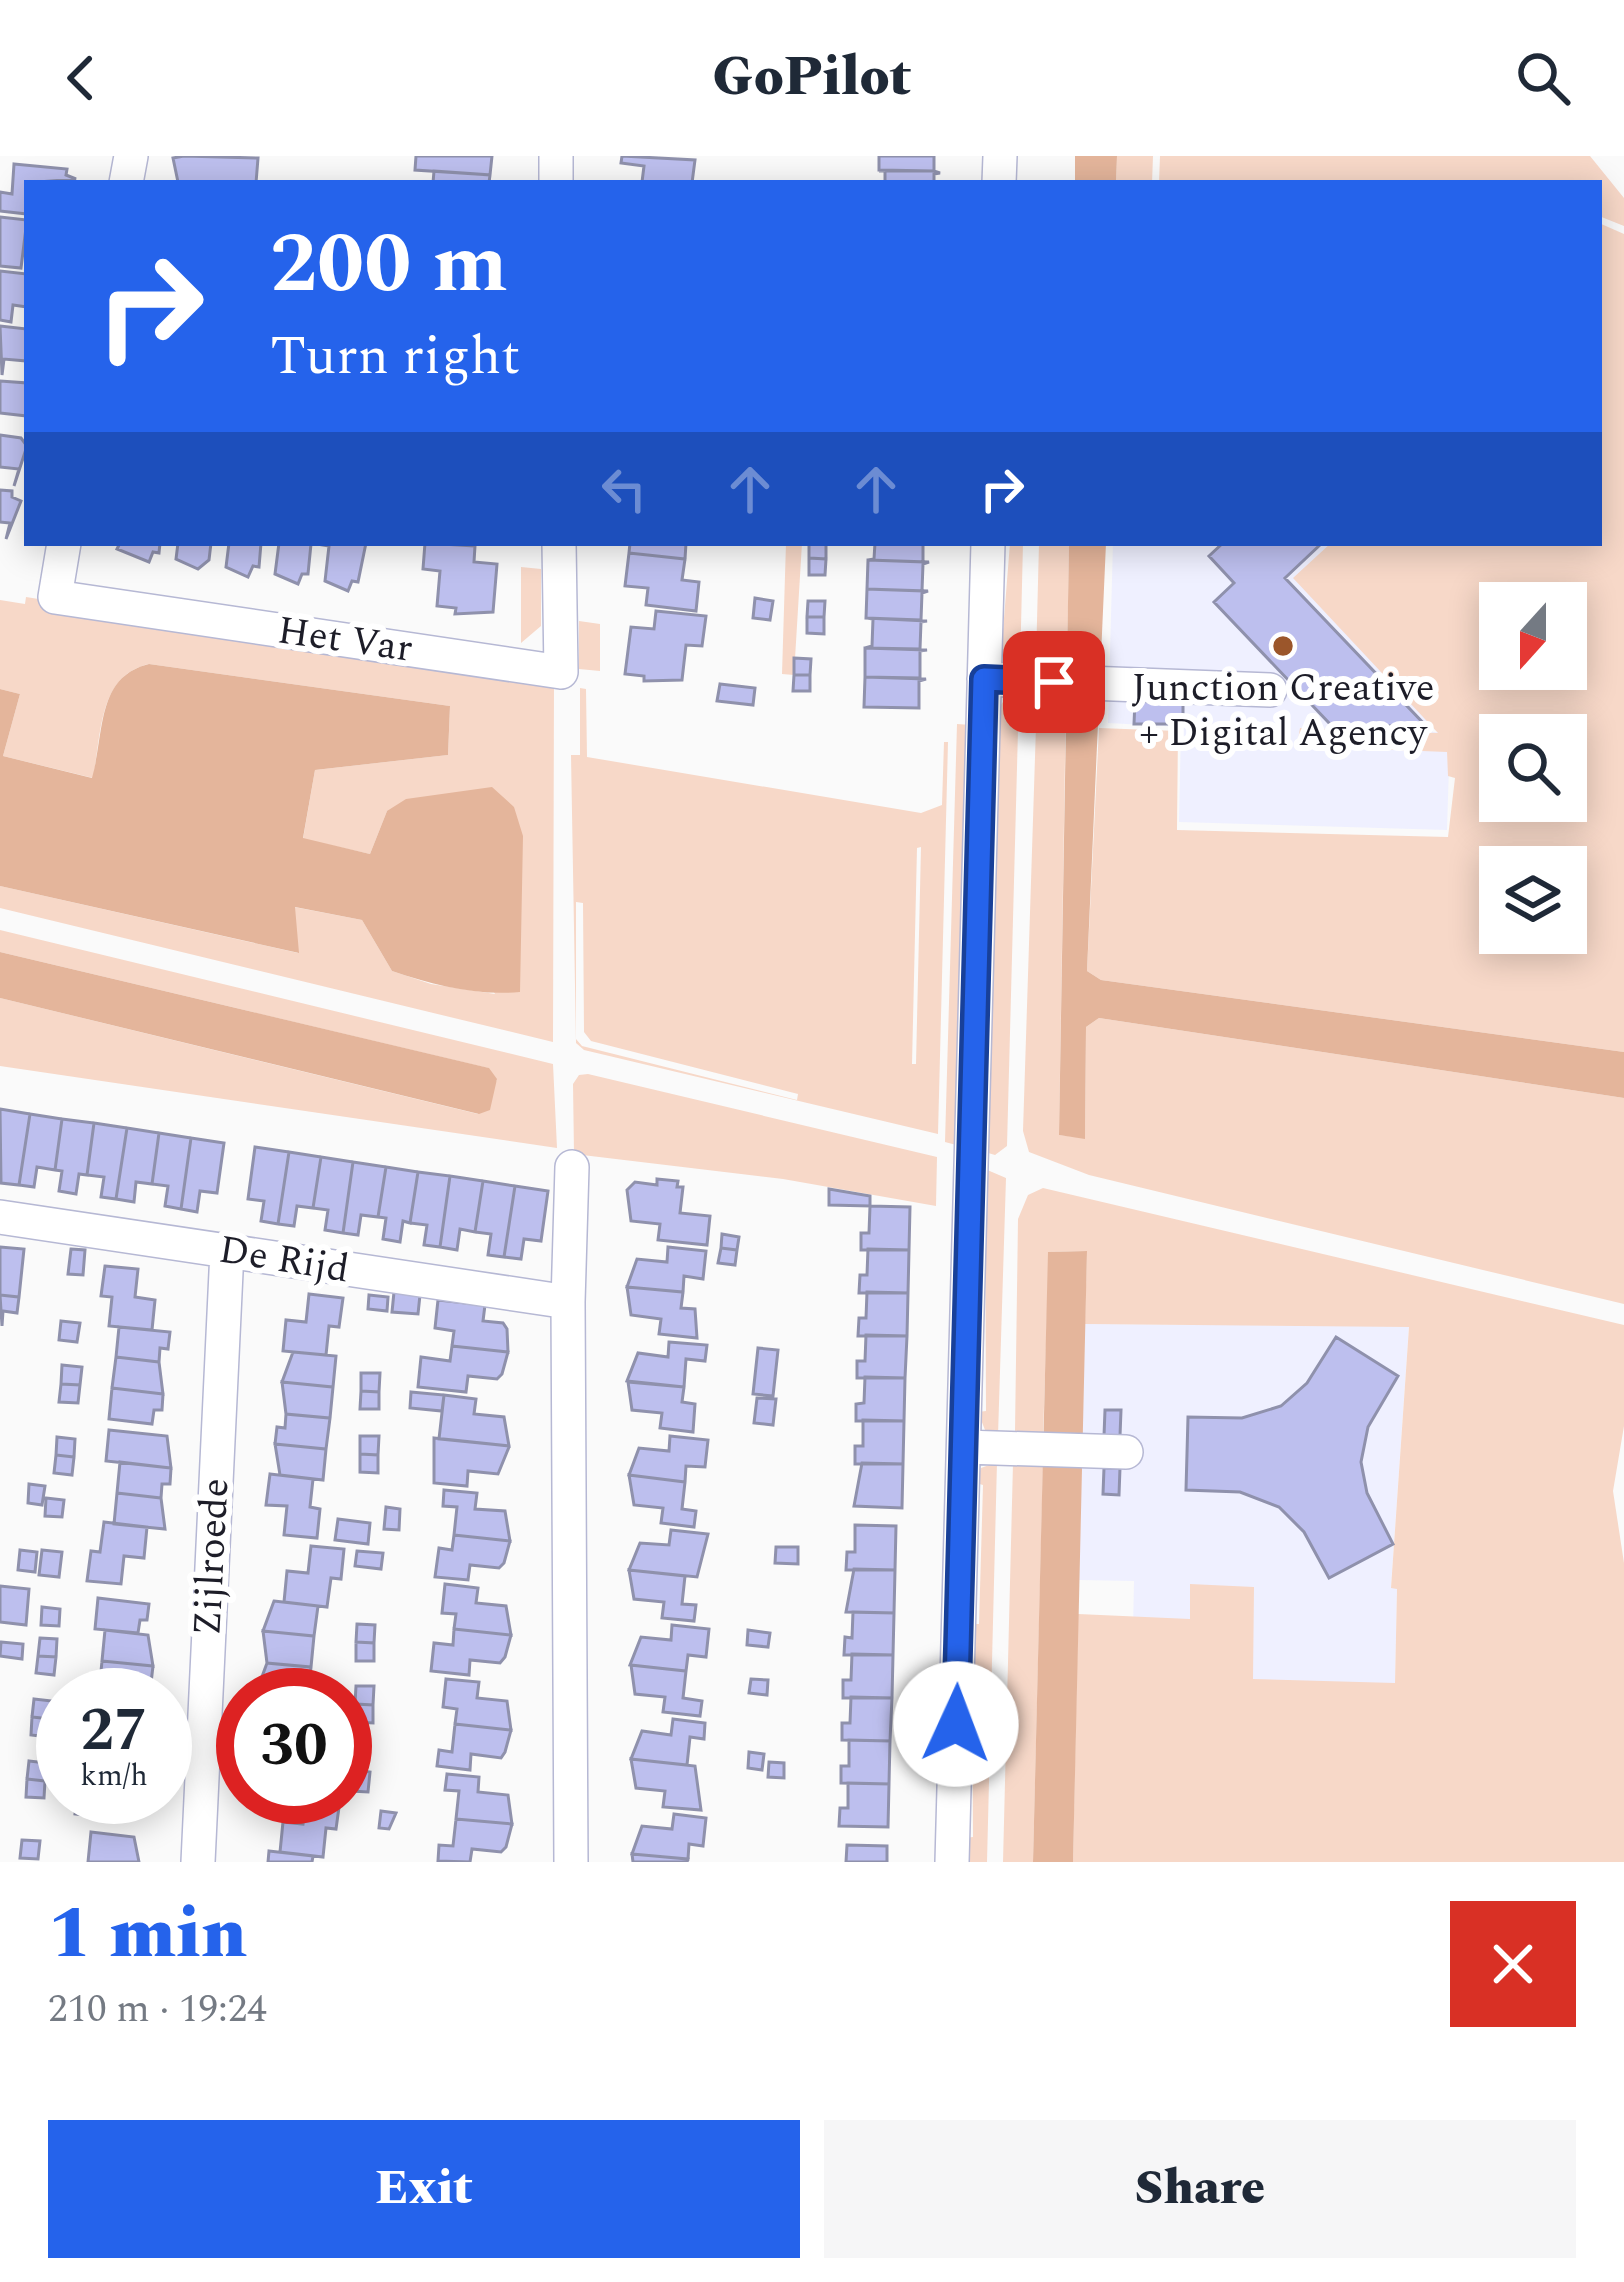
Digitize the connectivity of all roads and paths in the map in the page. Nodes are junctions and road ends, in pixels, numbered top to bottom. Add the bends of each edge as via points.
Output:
1 (64, 546) edge
2 (560, 546) edge
3 (988, 546) edge
4 (984, 679) junction
5 (1270, 690) dead end
6 (572, 1167) dead end
7 (0, 1217) edge
8 (227, 1251) junction
9 (568, 1303) junction
10 (964, 1448) junction
11 (1110, 1452) dead end
12 (198, 1862) edge
13 (571, 1862) edge
14 (952, 1862) edge

1 - 2 street, Het Var via 55,597 561,672
3 - 4 street
4 - 5 street
4 - 10 street
6 - 9 street
7 - 8 street, De Rijd
8 - 9 street, De Rijd
8 - 12 street, Zijlroede
9 - 13 street
10 - 11 street
10 - 14 street

